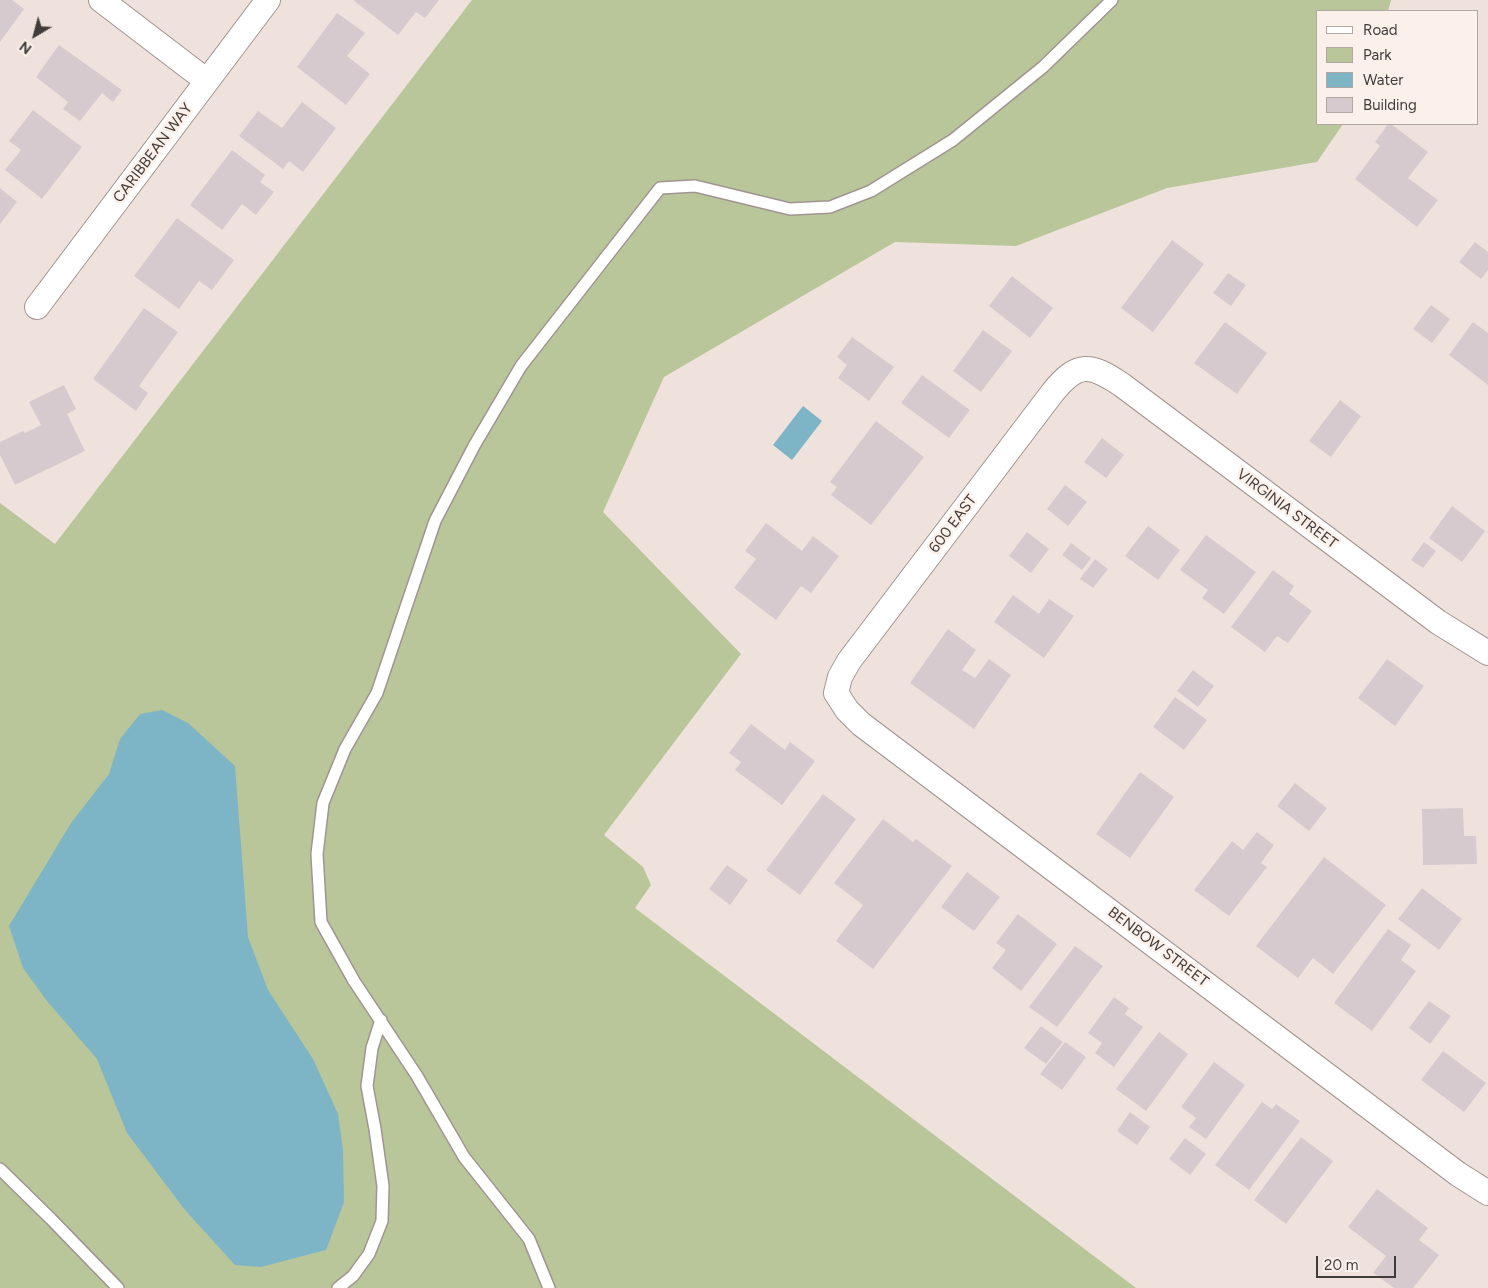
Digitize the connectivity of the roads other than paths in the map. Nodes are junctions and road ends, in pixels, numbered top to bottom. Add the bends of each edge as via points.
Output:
1 (100, 0) edge
2 (268, 0) edge
3 (1112, 0) edge
4 (208, 81) junction
5 (37, 307) dead end
6 (1086, 368) joint
7 (1488, 652) edge
8 (836, 693) joint
9 (381, 1020) junction
10 (0, 1169) edge
11 (1488, 1193) edge
12 (118, 1288) edge
13 (338, 1288) edge
14 (549, 1288) edge

1 - 4 street
2 - 4 street, CARIBBEAN WAY
3 - 9 lane via 1043,67 953,140 871,191 830,206 790,209 695,186 660,188 521,366 435,521 377,693 345,749 323,803 317,854 321,922 354,981
4 - 5 street, CARIBBEAN WAY
6 - 7 street, VIRGINIA STREET via 1096,369 1122,385 1438,622
6 - 8 street, 600 EAST via 1067,377 1054,392 849,661
8 - 11 street, BENBOW STREET via 861,724 1458,1174
9 - 13 lane via 372,1048 367,1086 376,1129 382,1221 369,1254 353,1276
9 - 14 lane via 464,1157 529,1239
10 - 12 lane

